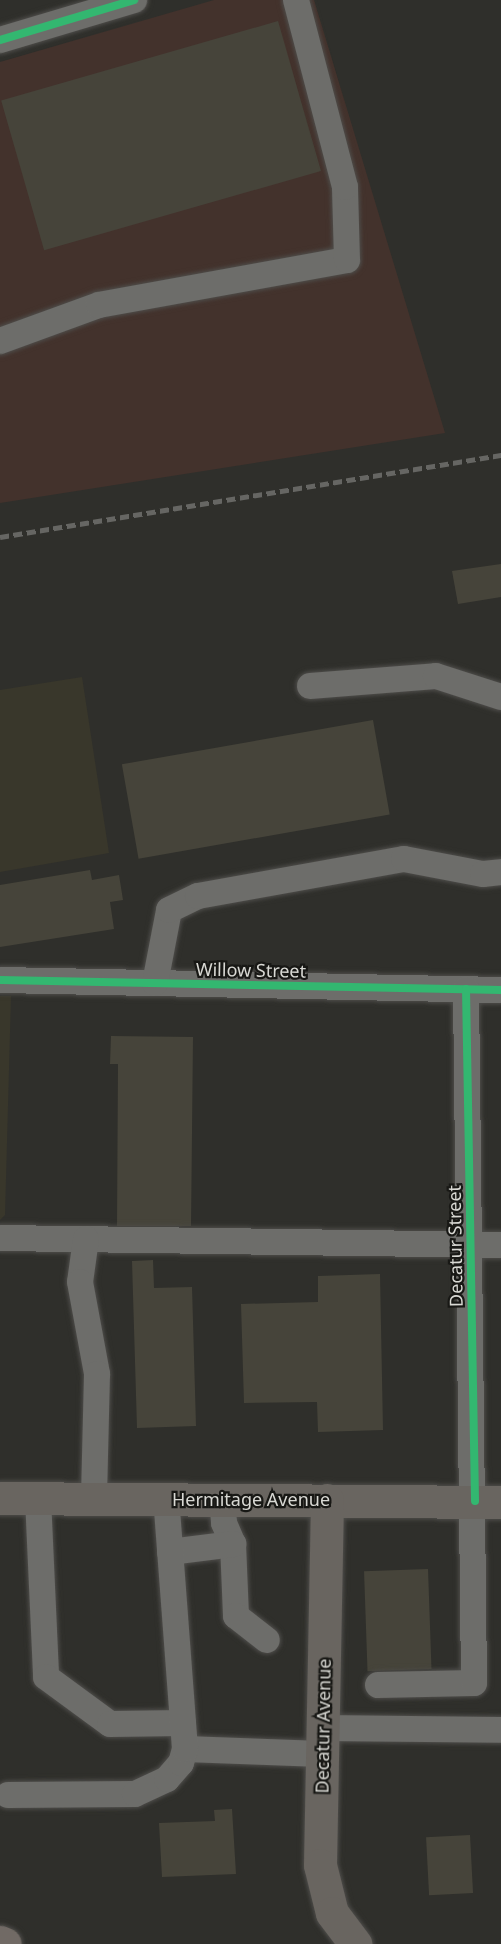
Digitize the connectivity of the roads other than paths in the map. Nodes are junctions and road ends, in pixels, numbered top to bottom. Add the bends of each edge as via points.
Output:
1 (134, 0) edge
2 (296, 0) edge
3 (0, 40) edge
4 (0, 341) edge
5 (310, 686) dead end
6 (501, 698) edge
7 (501, 872) edge
8 (0, 980) edge
9 (155, 983) junction
10 (466, 989) junction
11 (501, 990) edge
12 (0, 1238) edge
13 (86, 1239) junction
14 (470, 1245) junction
15 (501, 1245) edge
16 (0, 1498) edge
17 (38, 1498) junction
18 (94, 1498) junction
19 (166, 1499) junction
20 (222, 1499) junction
21 (327, 1500) junction
22 (488, 1502) edge
23 (233, 1544) junction
24 (170, 1552) junction
25 (267, 1640) dead end
26 (378, 1685) dead end
27 (183, 1723) junction
28 (501, 1730) edge
29 (322, 1741) junction
30 (185, 1749) junction
31 (8, 1795) dead end
32 (0, 1942) edge
33 (5, 1944) edge
34 (355, 1944) edge

1 - 3 street
2 - 4 street via 345,187 347,260 99,305
5 - 6 street via 436,676
7 - 9 street via 483,874 404,859 198,896 169,910
8 - 9 street, Willow Street
9 - 10 street, Willow Street
10 - 11 street, Willow Street
10 - 14 street, Decatur Street
12 - 13 street
13 - 14 street
13 - 18 street via 80,1282 97,1374
14 - 15 street
14 - 22 street, Decatur Street
16 - 17 main road, Hermitage Avenue
17 - 18 main road, Hermitage Avenue
17 - 27 street via 46,1677 110,1724
18 - 19 main road, Hermitage Avenue
19 - 20 main road, Hermitage Avenue
19 - 24 street
20 - 21 main road, Hermitage Avenue
20 - 23 street via 224,1523
21 - 22 main road, Hermitage Avenue
21 - 29 main road, Decatur Avenue
22 - 26 street, Decatur Street via 474,1683
23 - 24 street
23 - 25 street via 236,1616
24 - 27 street
27 - 30 street
28 - 29 street
29 - 30 street
29 - 34 main road, Decatur Avenue via 322,1884 332,1913
30 - 31 street via 181,1763 166,1779 135,1794
32 - 33 highway

